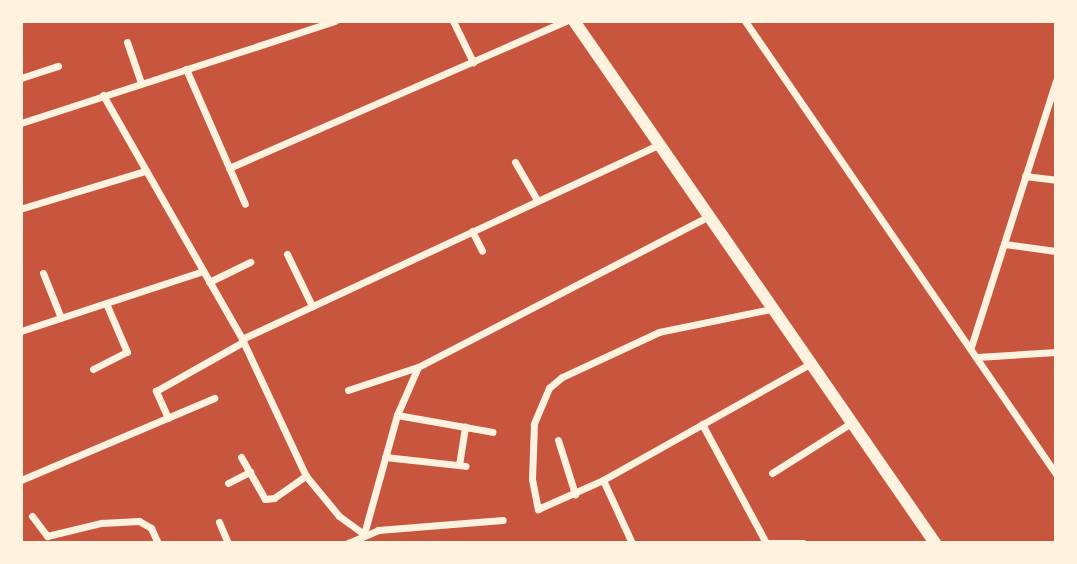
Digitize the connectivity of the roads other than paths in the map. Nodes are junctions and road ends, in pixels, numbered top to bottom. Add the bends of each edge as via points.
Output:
1 (335, 21) edge
2 (453, 21) edge
3 (566, 21) edge
4 (574, 21) edge
5 (745, 21) edge
6 (127, 42) dead end
7 (473, 62) junction
8 (58, 66) dead end
9 (186, 69) junction
10 (21, 78) edge
11 (141, 83) junction
12 (1055, 85) edge
13 (103, 95) junction
14 (21, 123) edge
15 (658, 145) junction
16 (515, 162) dead end
17 (229, 168) junction
18 (145, 171) junction
19 (1025, 176) junction
20 (1056, 180) edge
21 (537, 200) junction
22 (245, 204) dead end
23 (23, 208) edge
24 (706, 217) junction
25 (472, 231) junction
26 (1003, 244) junction
27 (482, 251) dead end
28 (1056, 251) edge
29 (287, 254) dead end
30 (250, 262) dead end
31 (203, 271) junction
32 (43, 273) dead end
33 (209, 282) junction
34 (106, 303) junction
35 (312, 306) junction
36 (771, 309) junction
37 (61, 318) junction
38 (21, 331) edge
39 (242, 340) junction
40 (971, 347) junction
41 (1056, 352) edge
42 (977, 357) junction
43 (810, 364) junction
44 (418, 367) junction
45 (93, 369) dead end
46 (348, 390) dead end
47 (214, 398) dead end
48 (397, 415) junction
49 (168, 418) junction
50 (851, 423) junction
51 (702, 424) junction
52 (465, 426) junction
53 (493, 432) dead end
54 (558, 440) dead end
55 (241, 457) dead end
56 (385, 457) junction
57 (250, 472) junction
58 (772, 473) dead end
59 (1056, 474) edge
60 (306, 476) junction
61 (21, 480) edge
62 (603, 480) junction
63 (229, 483) dead end
64 (575, 494) junction
65 (32, 516) dead end
66 (503, 520) dead end
67 (219, 522) dead end
68 (364, 534) junction
69 (158, 543) edge
70 (228, 543) edge
71 (348, 543) edge
72 (368, 543) edge
73 (632, 543) edge
74 (765, 543) edge
75 (803, 543) edge
76 (935, 543) edge

1 - 9 street
2 - 7 street
3 - 7 street
4 - 15 street
5 - 40 street
6 - 11 street
7 - 17 street
8 - 10 street
9 - 11 street
9 - 17 street
11 - 13 street
12 - 19 street
13 - 14 street
13 - 18 street
15 - 21 street
15 - 24 street
16 - 21 street
17 - 22 street
18 - 23 street
18 - 31 street
19 - 20 street
19 - 26 street
21 - 25 street
24 - 36 street
24 - 44 street
25 - 27 street
25 - 35 street
26 - 28 street
26 - 40 street
29 - 35 street
30 - 33 street
31 - 33 street
31 - 34 street
32 - 37 street
33 - 39 street
34 - 37 street
34 - 45 street via 127,352
35 - 39 street
36 - 43 street
36 - 64 street via 659,332 575,368 549,388 540,404 531,444 536,506
37 - 38 street
39 - 49 street via 156,391
39 - 60 street
40 - 42 street
41 - 42 street
42 - 59 street
43 - 50 street
43 - 51 street
44 - 46 street
44 - 48 street
47 - 49 street
48 - 52 street
48 - 56 street
49 - 61 street
50 - 58 street
50 - 76 street
51 - 62 street
51 - 74 street
52 - 53 street
52 - 56 street via 462,466
54 - 64 street
55 - 57 street
56 - 68 street
57 - 60 street via 268,499
57 - 63 street
60 - 68 street via 339,516
62 - 64 street
62 - 73 street
65 - 69 street via 47,536 139,520 151,528
66 - 68 street via 398,527
67 - 70 street
68 - 71 street
68 - 72 street
74 - 75 street

